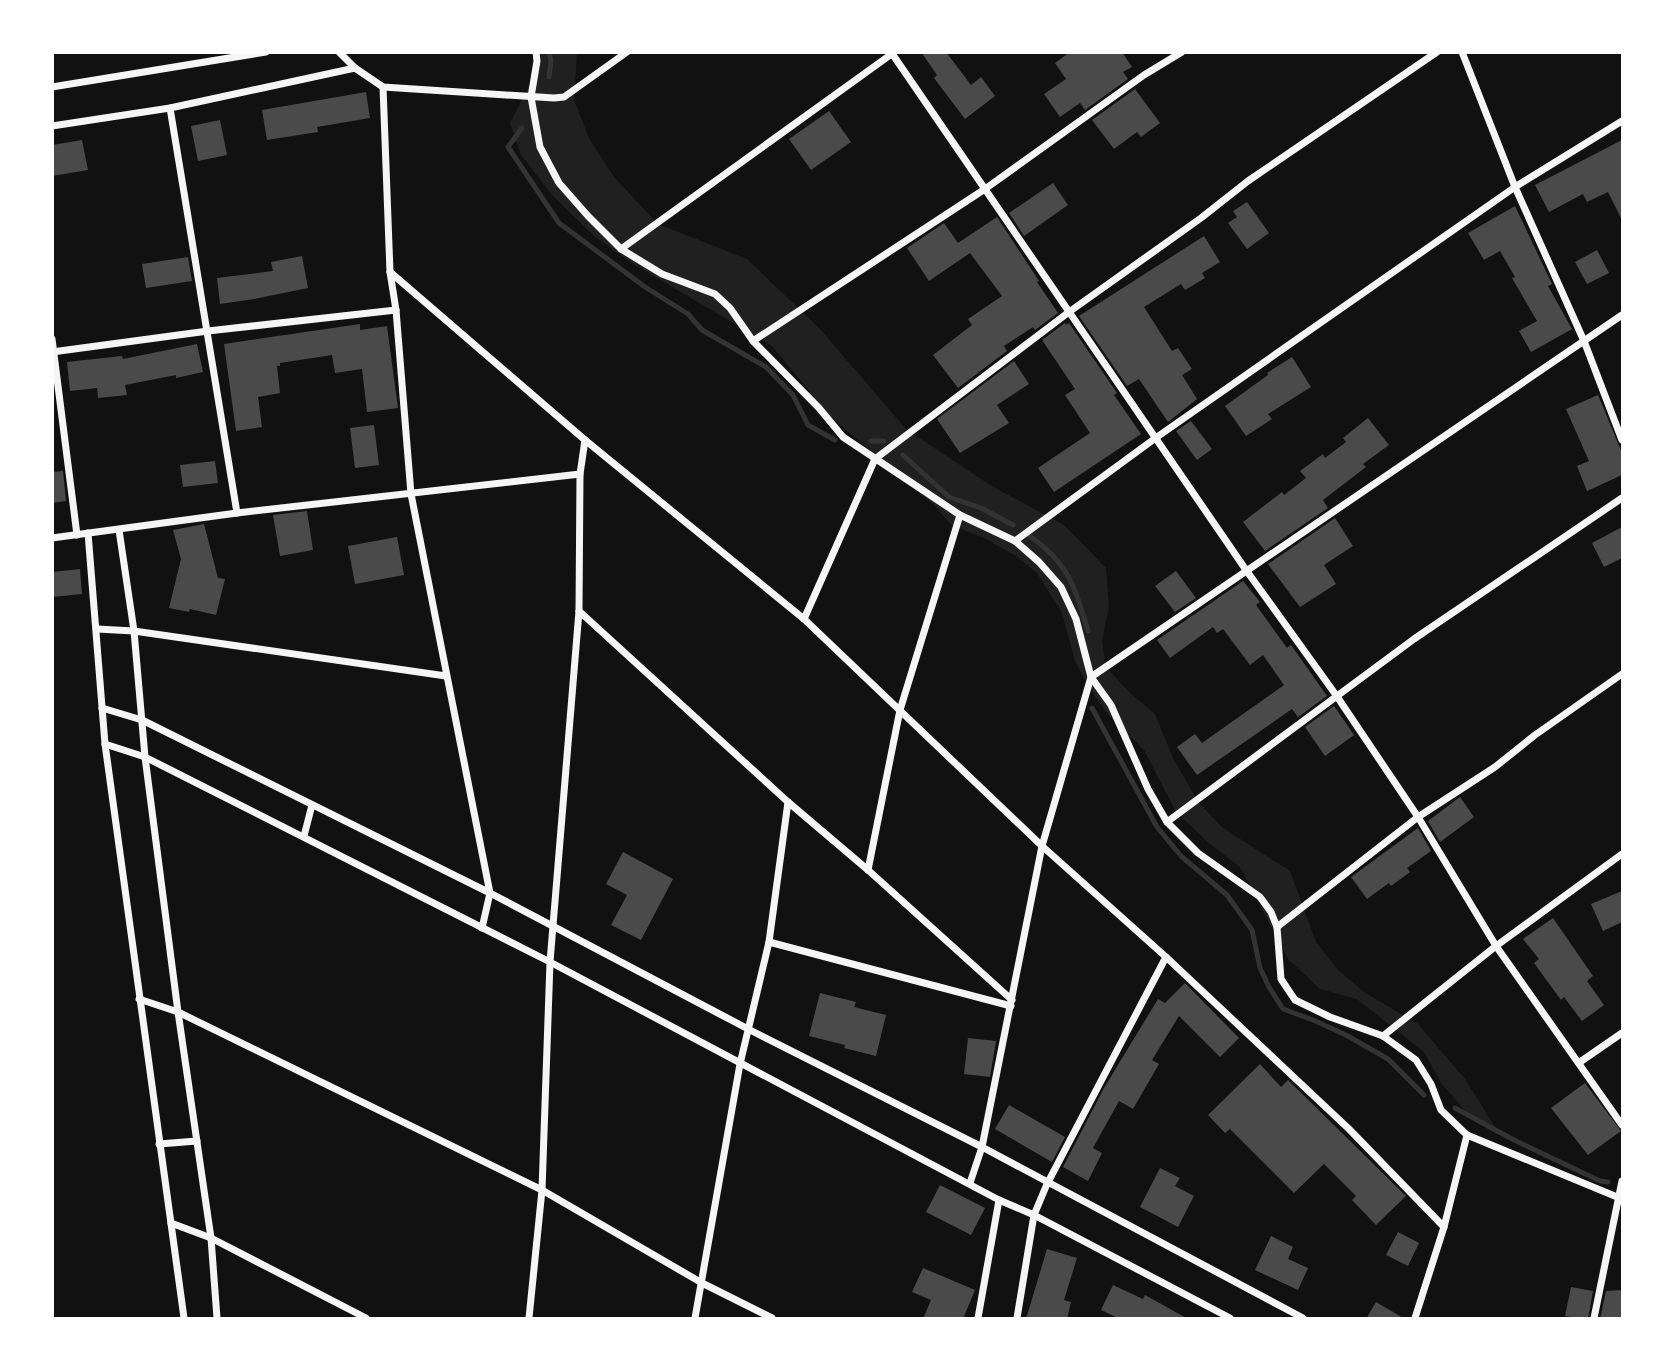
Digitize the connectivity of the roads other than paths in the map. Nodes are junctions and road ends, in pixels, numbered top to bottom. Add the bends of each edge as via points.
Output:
1 (266, 52) edge
2 (339, 52) edge
3 (536, 52) edge
4 (627, 52) edge
5 (1182, 52) edge
6 (1437, 52) edge
7 (1462, 52) edge
8 (892, 53) edge
9 (355, 68) junction
10 (52, 87) edge
11 (383, 88) junction
12 (531, 97) junction
13 (170, 108) junction
14 (1622, 121) edge
15 (52, 126) edge
16 (1515, 187) junction
17 (985, 189) junction
18 (621, 249) junction
19 (390, 272) junction
20 (396, 310) junction
21 (1069, 312) junction
22 (1622, 315) edge
23 (208, 331) junction
24 (52, 339) edge
25 (752, 341) junction
26 (1584, 341) junction
27 (53, 352) edge
28 (1157, 438) junction
29 (1622, 439) edge
30 (585, 440) junction
31 (875, 460) junction
32 (580, 474) junction
33 (411, 494) junction
34 (1622, 498) edge
35 (237, 513) junction
36 (960, 515) junction
37 (119, 530) junction
38 (89, 533) junction
39 (77, 535) junction
40 (52, 538) edge
41 (1015, 541) junction
42 (1246, 570) junction
43 (579, 611) junction
44 (804, 619) junction
45 (97, 629) junction
46 (134, 631) junction
47 (1622, 674) edge
48 (446, 676) junction
49 (1091, 677) junction
50 (1336, 695) junction
51 (103, 708) junction
52 (900, 710) junction
53 (142, 720) junction
54 (105, 744) junction
55 (145, 757) junction
56 (788, 802) junction
57 (313, 805) junction
58 (1418, 817) junction
59 (1167, 822) junction
60 (304, 836) junction
61 (1042, 846) junction
62 (1622, 854) edge
63 (868, 870) junction
64 (490, 893) junction
65 (554, 926) junction
66 (1277, 927) junction
67 (482, 928) junction
68 (769, 942) junction
69 (1496, 946) junction
70 (1166, 957) junction
71 (550, 962) junction
72 (139, 999) junction
73 (1012, 1003) junction
74 (178, 1012) junction
75 (750, 1030) junction
76 (1622, 1033) edge
77 (1383, 1036) junction
78 (1580, 1062) junction
79 (740, 1064) junction
80 (1622, 1125) edge
81 (1467, 1135) junction
82 (197, 1141) junction
83 (159, 1144) junction
84 (982, 1147) junction
85 (1622, 1181) edge
86 (970, 1183) junction
87 (1047, 1184) junction
88 (541, 1190) junction
89 (1620, 1198) edge
90 (999, 1200) junction
91 (1034, 1215) junction
92 (171, 1223) junction
93 (1444, 1227) junction
94 (211, 1238) junction
95 (702, 1283) junction
96 (184, 1318) edge
97 (217, 1318) edge
98 (366, 1318) edge
99 (529, 1318) edge
100 (695, 1318) edge
101 (772, 1318) edge
102 (978, 1318) edge
103 (1017, 1318) edge
104 (1230, 1318) edge
105 (1303, 1318) edge
106 (1415, 1318) edge
107 (1594, 1318) edge

1 - 10 street
2 - 9 street
3 - 12 street
4 - 12 street via 564,97
5 - 17 street
6 - 21 street via 1248,180
7 - 16 street
8 - 17 street
8 - 18 street
9 - 11 street
9 - 13 street
11 - 12 street
11 - 19 street
12 - 18 street via 540,147 559,183
13 - 15 street
13 - 23 street
14 - 16 street
16 - 26 street
16 - 28 street
17 - 21 street
17 - 25 street
18 - 25 street via 662,274 715,294
19 - 20 street
19 - 30 street
20 - 23 street
20 - 33 street
21 - 28 street
21 - 31 street
22 - 26 street
23 - 27 street
23 - 35 street
24 - 27 street
25 - 31 street via 843,437
26 - 29 street
26 - 42 street
27 - 39 street
28 - 41 street
28 - 42 street
30 - 32 street
30 - 44 street
31 - 36 street
31 - 44 street
32 - 33 street
32 - 43 street
33 - 35 street
33 - 48 street
34 - 50 street
35 - 37 street
36 - 41 street
36 - 52 street
37 - 38 street
37 - 46 street
38 - 39 street
38 - 45 street
39 - 40 street
41 - 49 street via 1061,587 1076,619
42 - 49 street
42 - 50 street
43 - 56 street
43 - 65 street
44 - 52 street
45 - 46 street
45 - 51 street
46 - 48 street
46 - 53 street
47 - 58 street
48 - 64 street
49 - 59 street via 1111,705
49 - 61 street
50 - 58 street
50 - 59 street
51 - 53 street
51 - 54 street
52 - 61 street
52 - 63 street
53 - 55 street
53 - 57 street
54 - 55 street
54 - 72 street
55 - 60 street
55 - 74 street
56 - 63 street
56 - 68 street
57 - 60 street
57 - 64 street
58 - 66 street
58 - 69 street
59 - 66 street via 1198,853 1260,897
60 - 67 street
61 - 70 street
61 - 73 street
62 - 69 street
63 - 73 street
64 - 65 street
64 - 67 street
65 - 71 street
65 - 75 street
66 - 77 street via 1281,979 1295,999
67 - 71 street
68 - 73 street
68 - 75 street
69 - 77 street
69 - 78 street
70 - 87 street
70 - 93 street via 1349,1129
71 - 79 street
71 - 88 street
72 - 74 street
72 - 83 street
73 - 84 street
74 - 82 street
74 - 88 street
75 - 79 street
75 - 84 street
76 - 78 street
77 - 81 street via 1416,1060 1441,1110
78 - 80 street
79 - 86 street
79 - 95 street
81 - 89 street
81 - 93 street
82 - 83 street
82 - 94 street
83 - 92 street
84 - 86 street
84 - 87 street
85 - 89 street
86 - 90 street
87 - 91 street
87 - 105 street
88 - 95 street
88 - 99 street
89 - 107 street
90 - 91 street
90 - 102 street
91 - 103 street
91 - 104 street
92 - 94 street
92 - 96 street
93 - 106 street
94 - 97 street
94 - 98 street
95 - 100 street
95 - 101 street

